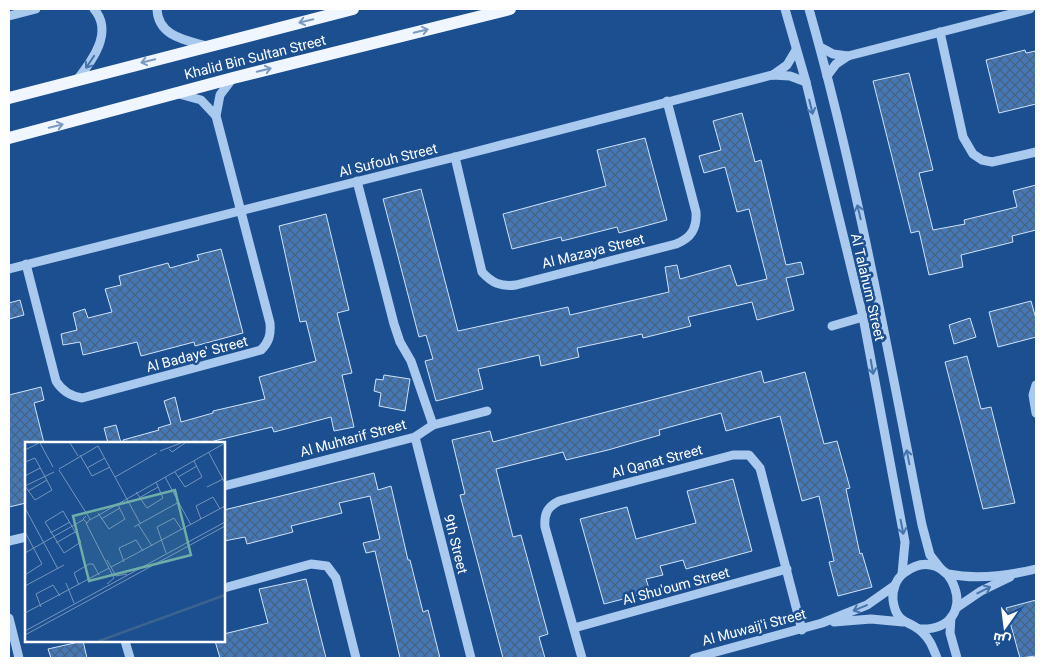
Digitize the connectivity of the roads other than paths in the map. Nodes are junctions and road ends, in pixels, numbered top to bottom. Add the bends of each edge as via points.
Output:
1 (36, 9) edge
2 (94, 9) edge
3 (157, 9) edge
4 (353, 9) edge
5 (785, 9) edge
6 (809, 9) edge
7 (1030, 9) edge
8 (503, 10) edge
9 (9, 16) edge
10 (940, 32) junction
11 (207, 46) junction
12 (820, 47) junction
13 (796, 50) junction
14 (848, 56) junction
15 (772, 75) junction
16 (827, 76) junction
17 (233, 78) junction
18 (77, 80) junction
19 (806, 82) junction
20 (177, 93) junction
21 (9, 98) edge
22 (667, 101) junction
23 (216, 116) junction
24 (9, 138) edge
25 (1036, 152) edge
26 (455, 157) junction
27 (357, 181) junction
28 (240, 211) junction
29 (26, 264) junction
30 (9, 269) edge
31 (863, 317) junction
32 (832, 326) dead end
33 (1036, 386) edge
34 (487, 411) dead end
35 (1036, 413) edge
36 (433, 425) junction
37 (415, 437) junction
38 (225, 486) edge
39 (25, 537) edge
40 (9, 541) edge
41 (786, 569) junction
42 (1036, 569) edge
43 (945, 572) junction
44 (902, 574) junction
45 (1015, 574) junction
46 (894, 586) junction
47 (225, 588) edge
48 (956, 608) junction
49 (952, 616) junction
50 (9, 618) edge
51 (903, 622) junction
52 (822, 623) junction
53 (574, 628) junction
54 (920, 629) junction
55 (802, 630) junction
56 (125, 642) edge
57 (19, 658) edge
58 (130, 658) edge
59 (356, 658) edge
60 (471, 658) edge
61 (582, 658) edge
62 (694, 658) edge
63 (937, 658) edge
64 (957, 658) edge

1 - 9 street
2 -> 18 street via 101,22 100,43
3 - 11 street via 158,18 167,31
4 -> 11 main road, Khalid Bin Sultan Street
5 - 13 street, Al Talahum Street
6 - 12 street, Al Talahum Street
7 - 10 street
17 -> 8 main road, Khalid Bin Sultan Street
10 - 14 street
10 - 25 street via 964,137 972,154 992,162
11 -> 18 main road, Khalid Bin Sultan Street
12 - 14 street via 833,54
12 - 16 street, Al Talahum Street
13 - 15 street, Al Sufouh Street via 787,65
13 - 19 street, Al Talahum Street
14 - 16 street
15 - 19 street, Al Sufouh Street via 790,76
15 - 22 street, Al Sufouh Street
43 -> 16 street, Al Talahum Street via 930,555 923,532 863,230
17 - 20 main road, Khalid Bin Sultan Street
17 - 23 street, Al Badaye' Street via 220,95
18 - 21 main road, Khalid Bin Sultan Street
19 -> 31 street, Al Talahum Street
20 - 23 street via 200,100
24 -> 20 main road, Khalid Bin Sultan Street
22 - 26 street, Al Sufouh Street
22 - 26 street, Al Mazaya Street via 697,222 686,240 676,244 516,285 506,287 497,284 482,272
23 - 28 street, Al Badaye' Street
26 - 27 street, Al Sufouh Street
27 - 28 street, Al Sufouh Street
27 - 36 street via 394,324 411,361
28 - 29 street, Al Sufouh Street
28 - 29 street, Al Badaye' Street via 270,323 268,343 251,354 82,398 66,393 56,381
29 - 30 street, Al Sufouh Street
31 - 32 street
31 -> 44 street, Al Talahum Street via 905,542
33 - 35 street via 1033,395
34 - 36 street, Al Muhtarif Street
36 - 37 street, Al Muhtarif Street
37 - 38 street, Al Muhtarif Street
37 - 60 street, 9th Street
39 - 40 street
41 - 53 street, Al Shu'oum Street
41 - 53 street, Al Qanat Street via 760,468 749,455 733,454 559,501 546,511 545,527
41 - 55 street, Al Qanat Street
42 - 45 street
43 - 44 street via 931,565 920,565
43 - 45 street via 978,578
43 - 48 street via 955,584
44 - 46 street
48 -> 45 street
46 - 51 street via 892,599
46 -> 52 street, Al Muwaij'i Street via 867,605
47 - 59 street via 311,564 327,566 336,578
48 - 49 street
49 - 54 street via 938,627
49 - 64 street via 950,634
50 - 57 street
51 - 52 street, Al Muwaij'i Street via 871,619
51 - 54 street
52 - 55 street, Al Muwaij'i Street
53 - 61 street, Al Qanat Street
54 - 63 street via 930,641
55 - 62 street, Al Muwaij'i Street
56 - 58 street

